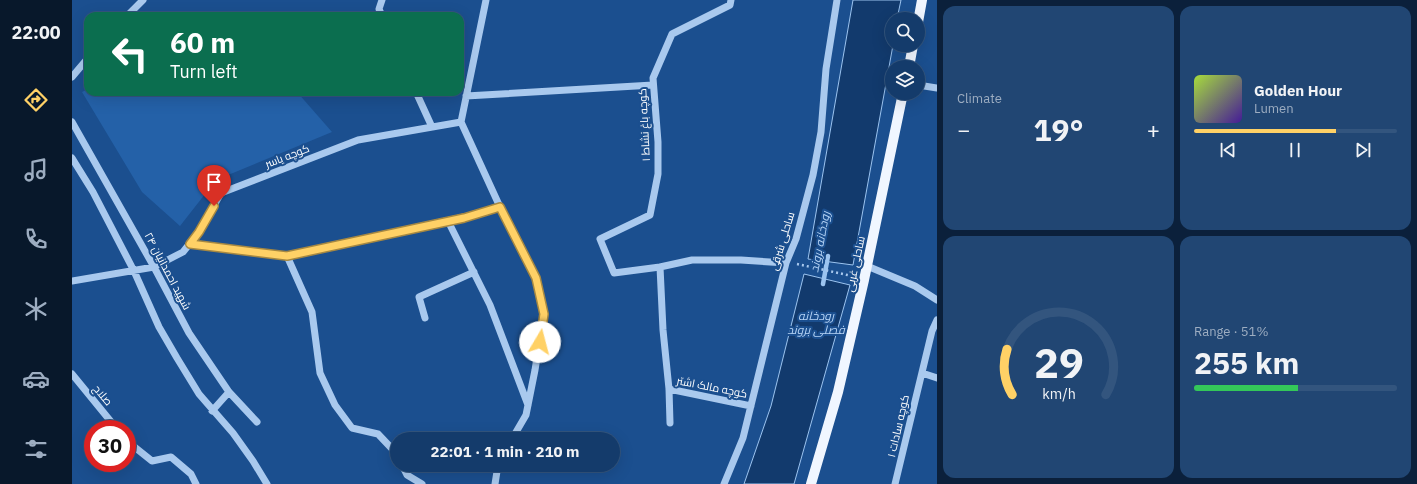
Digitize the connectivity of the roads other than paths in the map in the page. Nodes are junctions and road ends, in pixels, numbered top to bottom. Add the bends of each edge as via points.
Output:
1 (143, 0) edge
2 (382, 0) edge
3 (486, 0) edge
4 (731, 0) edge
5 (837, 0) edge
6 (922, 0) edge
7 (131, 12) edge
8 (380, 12) edge
9 (920, 12) edge
10 (84, 63) edge
11 (72, 77) edge
12 (653, 85) junction
13 (925, 86) edge
14 (937, 88) edge
15 (418, 96) edge
16 (466, 96) junction
17 (902, 100) edge
18 (72, 122) edge
19 (461, 122) junction
20 (432, 127) junction
21 (72, 158) edge
22 (500, 207) junction
23 (448, 221) junction
24 (190, 244) junction
25 (287, 256) junction
26 (786, 263) junction
27 (867, 266) junction
28 (154, 267) junction
29 (660, 267) junction
30 (134, 271) junction
31 (474, 272) junction
32 (72, 281) edge
33 (937, 300) edge
34 (425, 318) dead end
35 (937, 320) edge
36 (922, 373) junction
37 (72, 374) edge
38 (937, 378) edge
39 (669, 389) junction
40 (229, 392) junction
41 (528, 405) junction
42 (751, 406) junction
43 (212, 411) junction
44 (110, 420) edge
45 (257, 422) dead end
46 (670, 423) dead end
47 (516, 432) edge
48 (390, 447) edge
49 (136, 448) edge
50 (405, 472) edge
51 (497, 472) edge
52 (196, 484) edge
53 (267, 484) edge
54 (422, 484) edge
55 (495, 484) edge
56 (724, 484) edge
57 (811, 484) edge
58 (895, 484) edge

1 - 7 street
2 - 8 street
3 - 16 street
4 - 12 street, کوچه باغ نشاط ۱ via 730,5 672,34 653,78
5 - 26 street, ساحلی شرقی via 826,69 820,139 796,239
6 - 9 main road
10 - 11 street
12 - 16 street
12 - 29 street, کوچه باغ نشاط ۱ via 658,174 650,215 600,239 614,273
13 - 14 street
15 - 20 street
16 - 19 street
17 - 27 main road, ساحلی غربی
18 - 28 street, شهید احمدانیان ۲۴
19 - 20 street, کوچه یاسر
19 - 22 street
20 - 24 street, کوچه یاسر via 358,140 221,193
21 - 30 street via 93,192
22 - 23 street
22 - 41 street via 536,278 544,314
23 - 25 street
23 - 31 street
24 - 25 street
24 - 28 street, کوچه یاسر via 182,252
25 - 48 street via 312,312 320,373 334,405 352,428 378,434
26 - 29 street via 692,260
26 - 42 street, ساحلی شرقی
27 - 33 street via 915,286
27 - 57 main road, ساحلی غربی via 838,392
28 - 30 street, کوچه یاسر
28 - 40 street, شهید احمدانیان ۲۴ via 189,333
29 - 39 street
30 - 32 street, کوچه یاسر
30 - 43 street via 159,327
31 - 34 street via 419,297
31 - 41 street via 490,305
35 - 36 street, کوچه سادات ۱
36 - 38 street
36 - 58 street, کوچه سادات ۱
37 - 44 street, صلاح
39 - 42 street, کوچه مالک اشتر
39 - 46 street
40 - 43 street
40 - 45 street, شهید احمدانیان ۲۴
41 - 47 street via 526,415
42 - 56 street, ساحلی شرقی via 743,438
43 - 53 street via 233,433
49 - 52 street via 152,461 171,458 191,474
50 - 54 street
51 - 55 street

